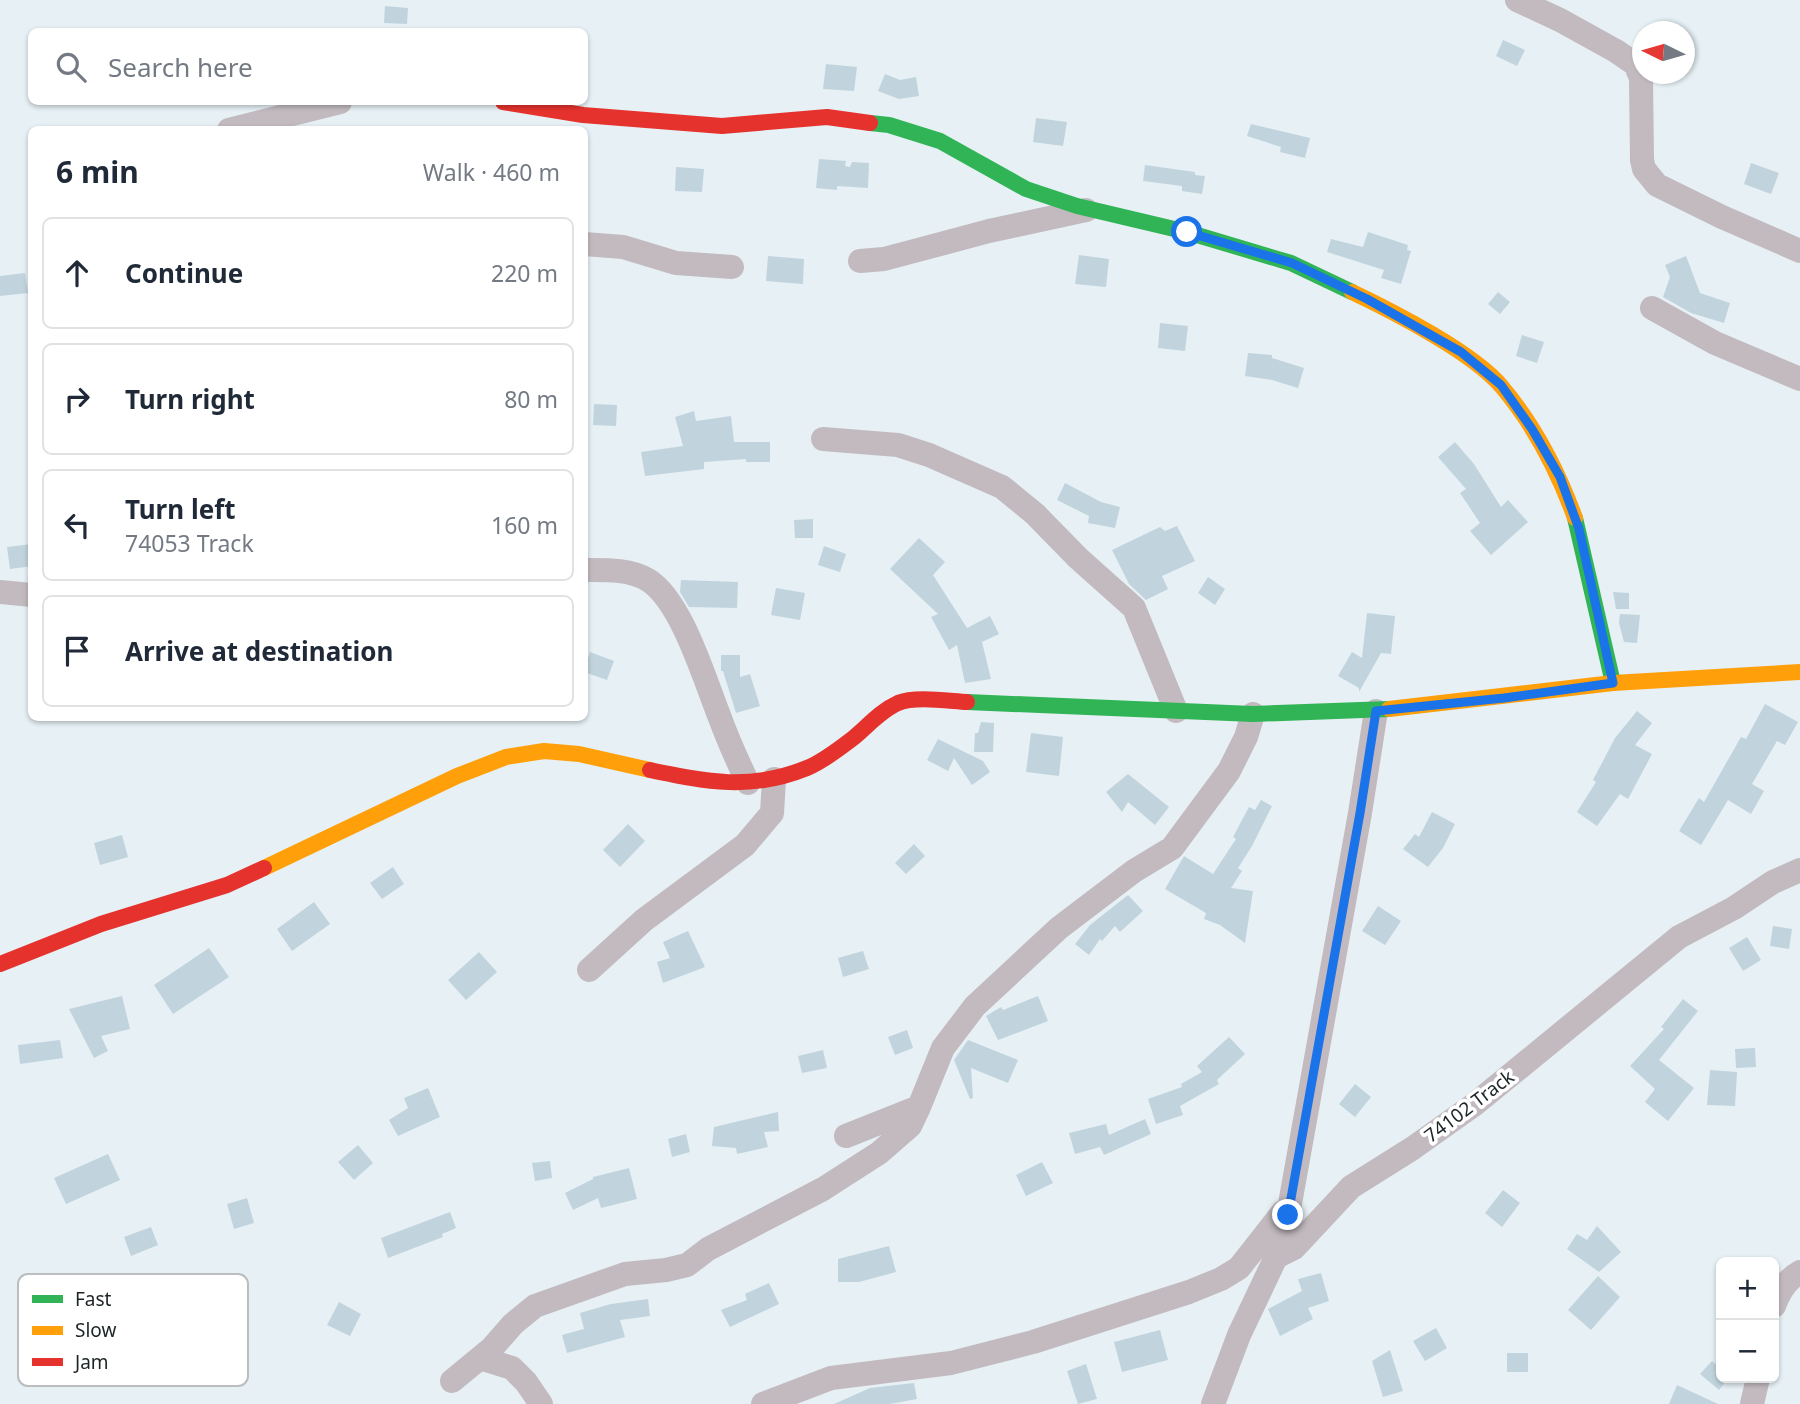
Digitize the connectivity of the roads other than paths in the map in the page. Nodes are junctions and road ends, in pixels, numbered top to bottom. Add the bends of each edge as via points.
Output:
1 (1517, 0) edge
2 (328, 105) edge
3 (521, 105) edge
4 (245, 126) edge
5 (1090, 209) junction
6 (588, 244) edge
7 (1800, 251) edge
8 (860, 261) dead end
9 (732, 267) dead end
10 (1653, 308) dead end
11 (1800, 379) edge
12 (823, 439) dead end
13 (588, 570) edge
14 (0, 592) edge
15 (28, 595) edge
16 (1800, 672) edge
17 (1613, 683) junction
18 (1176, 711) junction
19 (1376, 711) junction
20 (1253, 714) junction
21 (774, 779) junction
22 (748, 783) junction
23 (1800, 870) edge
24 (0, 964) edge
25 (589, 970) dead end
26 (919, 1107) junction
27 (846, 1136) dead end
28 (1289, 1203) junction
29 (1276, 1257) junction
30 (1800, 1272) edge
31 (1779, 1293) edge
32 (480, 1358) junction
33 (452, 1381) dead end
34 (1757, 1383) edge
35 (541, 1404) edge
36 (763, 1404) edge
37 (1213, 1404) edge
38 (1752, 1404) edge

1 - 7 street via 1635,64 1641,78 1642,160 1657,185
2 - 4 street
3 - 5 street via 583,115 722,126 827,117 889,125 940,141 1026,189
5 - 8 street
5 - 17 street via 1292,263 1461,352 1501,385 1560,477 1579,529
6 - 9 street via 623,247 676,263
10 - 11 street via 1715,342
12 - 18 street via 898,445 1002,487 1134,608
13 - 22 street via 614,570 646,579 660,590 699,664
14 - 15 street
16 - 17 street
17 - 19 street
18 - 20 street
18 - 21 street via 900,702 809,767
19 - 20 street
19 - 28 street
20 - 26 street via 1229,771 1171,848 1059,928 975,1006 943,1048
21 - 22 street
21 - 25 street via 772,813 745,845 644,920
22 - 24 street via 706,782 579,754 544,751 506,757 227,885 102,924
23 - 29 street, 74102 Track via 1679,937 1475,1104 1351,1187 1294,1248
26 - 27 street
26 - 32 street via 910,1126 879,1153 823,1189 708,1249 687,1265 625,1274 535,1306
28 - 29 street
28 - 36 street via 1239,1268 1189,1292 1033,1342 951,1363 831,1378
29 - 37 street, 74102 Track
30 - 31 street
32 - 33 street
32 - 35 street via 512,1368
34 - 38 street

